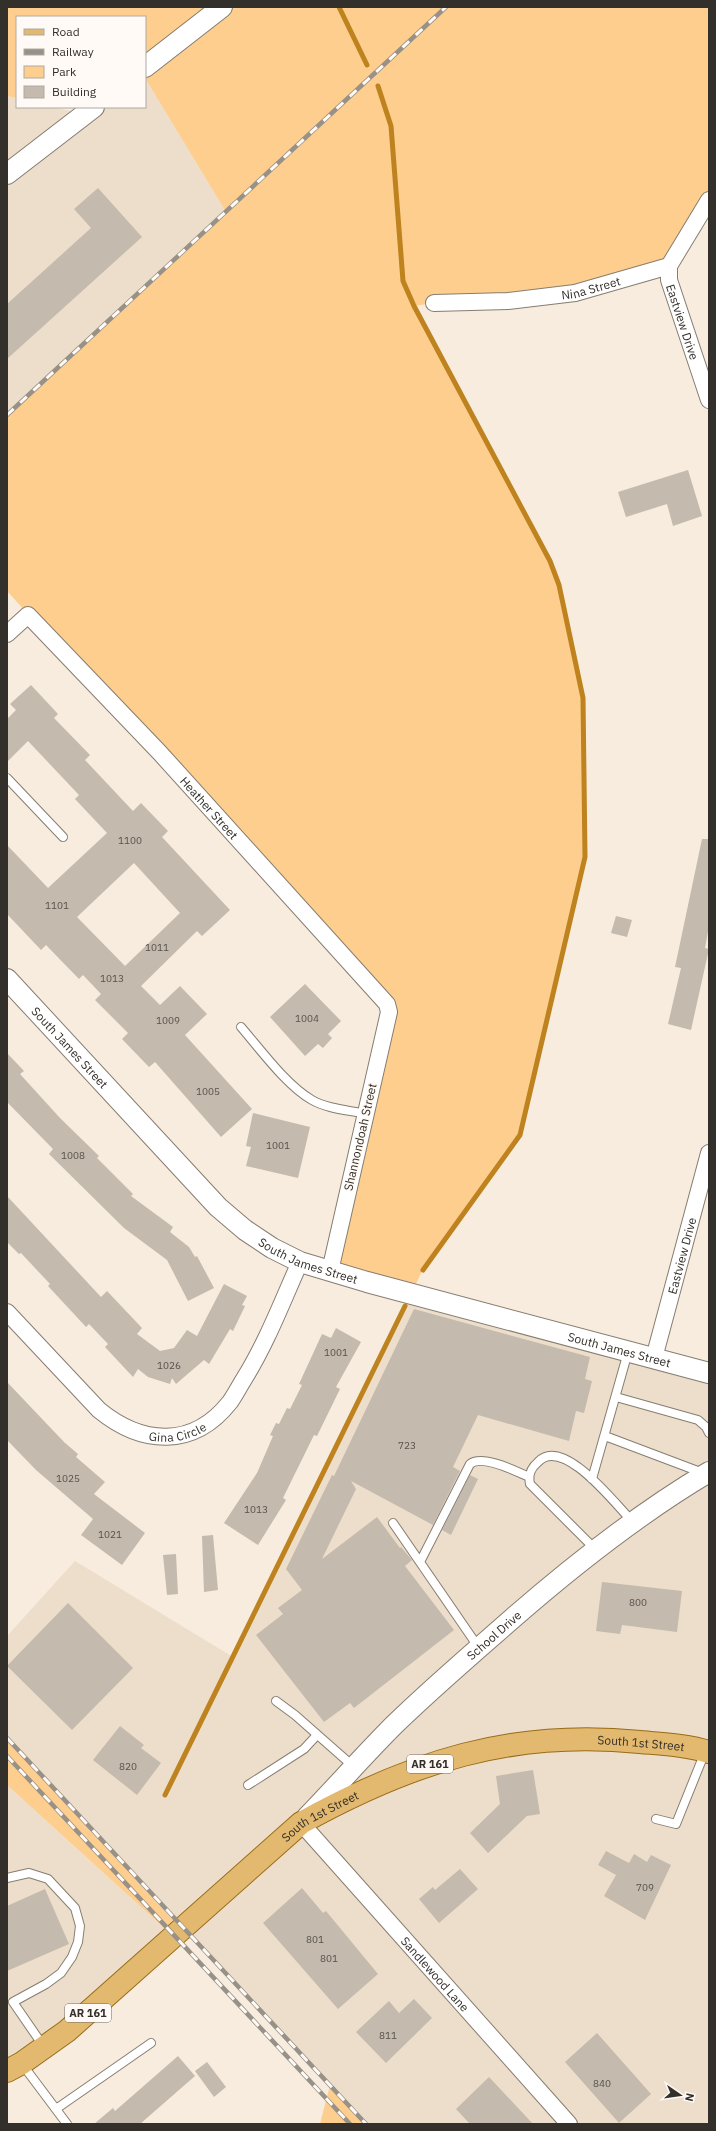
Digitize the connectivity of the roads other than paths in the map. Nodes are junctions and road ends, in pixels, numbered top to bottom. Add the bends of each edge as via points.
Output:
1 (222, 7) edge
2 (146, 66) edge
3 (93, 108) edge
4 (7, 174) edge
5 (709, 200) edge
6 (669, 266) junction
7 (434, 303) dead end
8 (709, 400) edge
9 (7, 634) edge
10 (7, 778) edge
11 (63, 837) dead end
12 (7, 979) edge
13 (387, 1004) joint
14 (241, 1027) dead end
15 (366, 1114) junction
16 (709, 1153) edge
17 (300, 1262) junction
18 (330, 1270) junction
19 (7, 1312) edge
20 (628, 1351) junction
21 (654, 1358) junction
22 (709, 1373) edge
23 (616, 1397) junction
24 (709, 1434) edge
25 (605, 1436) junction
26 (707, 1473) edge
27 (529, 1477) junction
28 (592, 1479) junction
29 (632, 1521) junction
30 (393, 1523) dead end
31 (595, 1549) junction
32 (420, 1562) junction
33 (478, 1648) junction
34 (276, 1701) dead end
35 (317, 1735) junction
36 (707, 1751) edge
37 (354, 1768) junction
38 (248, 1785) dead end
39 (656, 1819) dead end
40 (301, 1823) junction
41 (7, 1878) edge
42 (10, 2003) edge
43 (151, 2043) dead end
44 (44, 2048) junction
45 (14, 2067) edge
46 (56, 2109) junction
47 (67, 2124) edge
48 (569, 2124) edge

1 - 2 street
3 - 4 street
5 - 6 street
6 - 7 street, Nina Street via 575,293 508,301
6 - 8 street, Eastview Drive via 669,280
9 - 13 street, Heather Street via 28,615 160,754
10 - 11 lane
12 - 17 street, South James Street via 218,1207 244,1230
13 - 15 street, Shannondoah Street via 389,1012
14 - 15 lane via 296,1089 312,1100 330,1107
15 - 18 street, Shannondoah Street
16 - 21 street, Eastview Drive
17 - 18 street, South James Street
17 - 19 street, Gina Circle via 261,1352 230,1402 214,1418 196,1429 177,1436 145,1435 115,1423 99,1410
18 - 20 street, South James Street
20 - 21 street, South James Street
20 - 23 lane
21 - 22 street, South James Street
23 - 24 lane via 698,1420
23 - 25 lane
25 - 26 lane
25 - 28 lane
26 - 29 street, School Drive
27 - 28 lane via 532,1468 541,1458 555,1456 568,1459
27 - 31 lane via 530,1484 535,1490
27 - 32 lane via 480,1460 470,1464
28 - 29 lane
29 - 31 street, School Drive
30 - 32 lane
31 - 33 street, School Drive
32 - 33 lane
33 - 37 street, School Drive via 395,1725
34 - 35 lane
35 - 37 lane
35 - 38 lane via 304,1749
36 - 39 lane via 676,1824
36 - 40 main road, South 1st Street / AR 161 via 620,1740 567,1739 507,1745 464,1753 393,1778 343,1800
37 - 40 street, School Drive
40 - 44 main road, South 1st Street / AR 161 via 109,1994
40 - 48 street, Sandlewood Lane
41 - 42 lane via 30,1873 48,1879 75,1908 80,1926 78,1942 72,1957 60,1973 46,1984
42 - 44 lane
43 - 46 lane
44 - 45 main road, South 1st Street / AR 161
45 - 46 lane
46 - 47 lane

